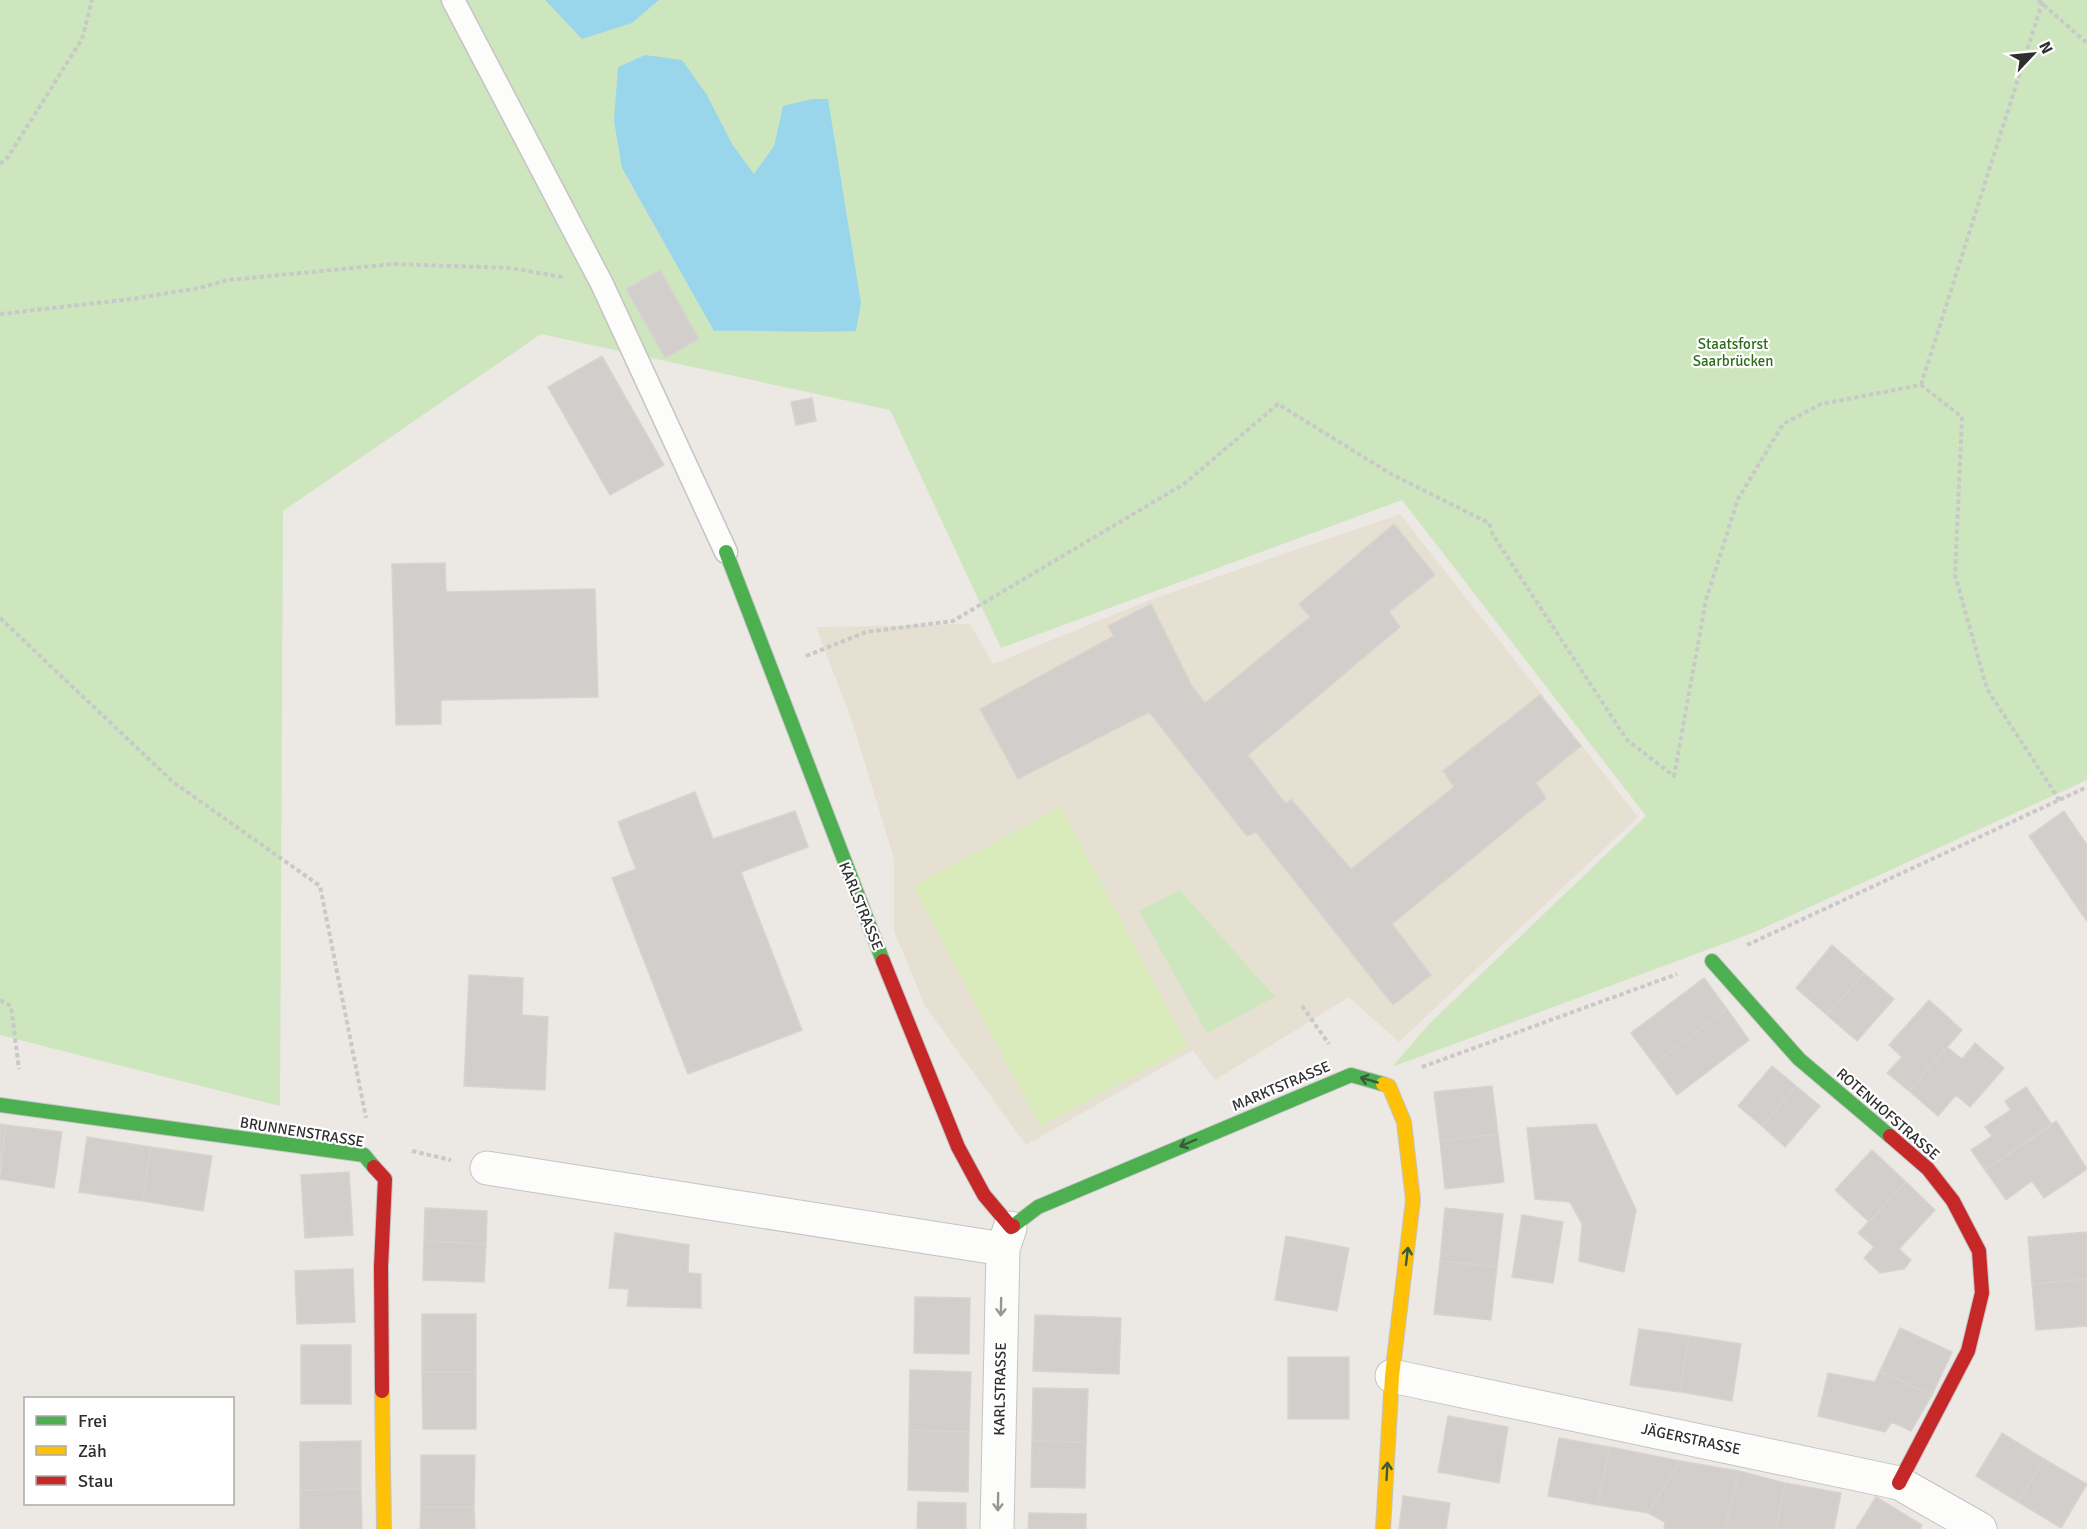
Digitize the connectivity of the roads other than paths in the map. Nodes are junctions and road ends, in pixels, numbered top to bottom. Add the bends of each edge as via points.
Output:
1 (453, 0) edge
2 (726, 552) joint
3 (1712, 961) road end
4 (0, 1105) edge
5 (487, 1168) road end
6 (1007, 1238) junction
7 (1392, 1376) junction
8 (1899, 1483) junction
9 (384, 1529) edge
10 (997, 1529) edge
11 (1383, 1529) edge
12 (1980, 1529) edge

1 - 2 lane via 602,284
2 - 6 street, KARLSTRASSE via 847,872 958,1147
3 - 8 street, ROTENHOFSTRASSE via 1799,1059 1928,1169 1953,1201 1979,1251 1982,1293 1968,1351
4 - 9 street, BRUNNENSTRASSE via 364,1155 376,1167 385,1179 381,1268
5 - 6 street
7 -> 6 street, MARKTSTRASSE via 1413,1200 1404,1122 1389,1086 1351,1075 1038,1207
6 -> 10 street, KARLSTRASSE
7 - 8 street, JÄGERSTRASSE
11 -> 7 street, MARKTSTRASSE
8 - 12 street, JÄGERSTRASSE

